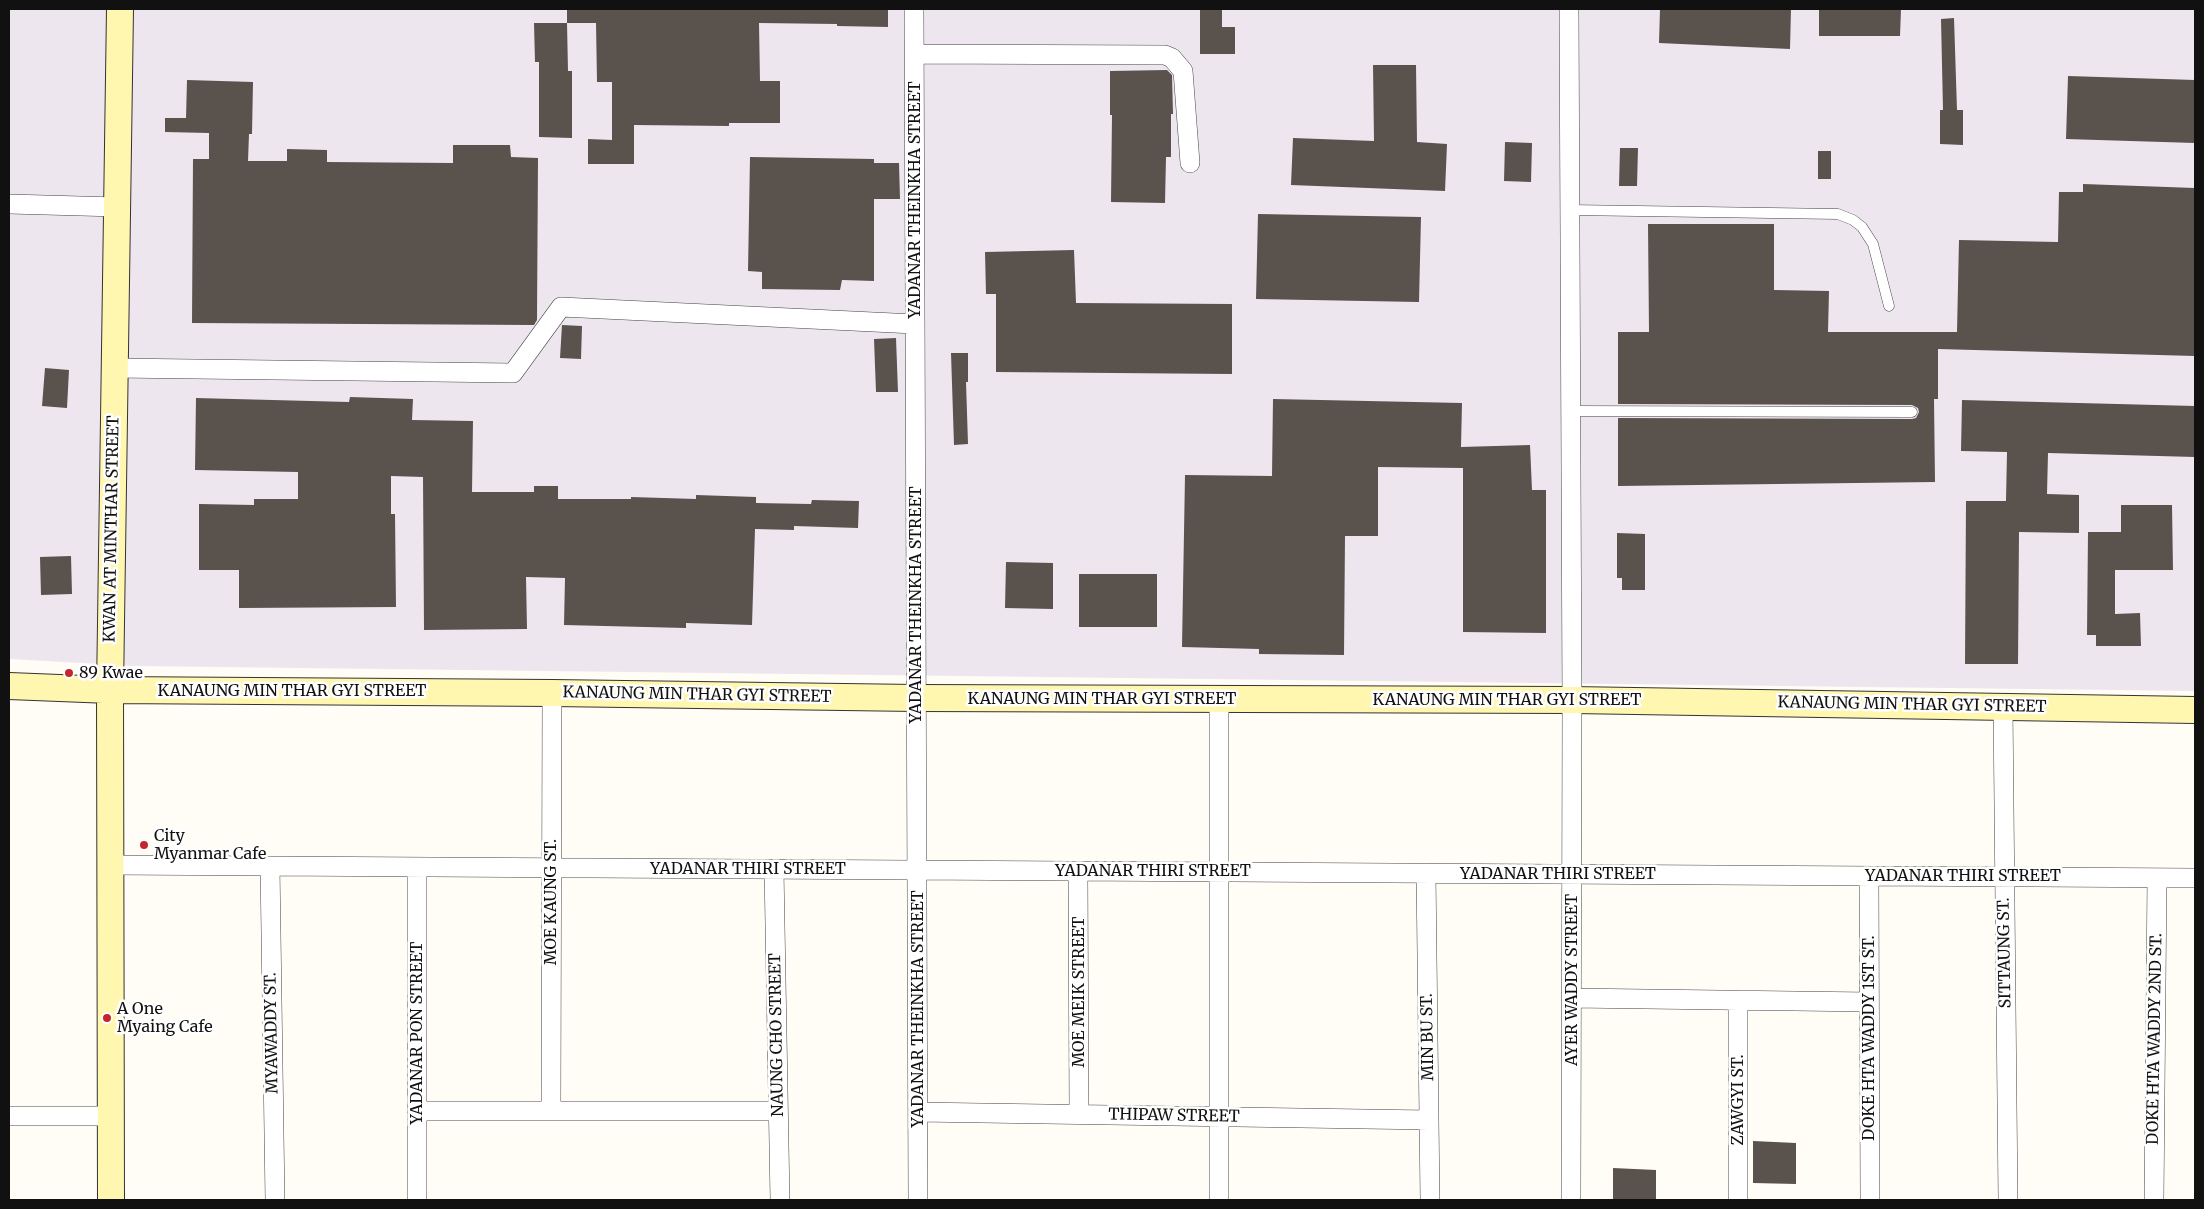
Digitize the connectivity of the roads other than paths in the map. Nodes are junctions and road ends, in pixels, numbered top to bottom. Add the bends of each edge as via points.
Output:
1 (120, 9) edge
2 (914, 9) edge
3 (1569, 9) edge
4 (914, 54) junction
5 (1190, 163) dead end
6 (9, 204) edge
7 (117, 206) junction
8 (1570, 210) junction
9 (1889, 306) dead end
10 (915, 324) junction
11 (115, 368) junction
12 (1571, 411) junction
13 (1912, 412) dead end
14 (9, 686) edge
15 (110, 690) junction
16 (552, 693) junction
17 (916, 698) junction
18 (1218, 699) junction
19 (1572, 700) junction
20 (2003, 707) junction
21 (2195, 710) edge
22 (110, 865) junction
23 (270, 866) junction
24 (417, 867) junction
25 (551, 868) junction
26 (774, 869) junction
27 (917, 870) junction
28 (1078, 871) junction
29 (1219, 872) junction
30 (1426, 873) junction
31 (1572, 874) junction
32 (1869, 876) junction
33 (2004, 877) junction
34 (2157, 878) junction
35 (2195, 878) edge
36 (1572, 998) junction
37 (1738, 1000) junction
38 (1869, 1002) junction
39 (417, 1111) junction
40 (551, 1111) junction
41 (778, 1111) junction
42 (918, 1112) junction
43 (1079, 1114) junction
44 (9, 1116) edge
45 (111, 1116) junction
46 (1219, 1116) junction
47 (1429, 1120) junction
48 (111, 1200) edge
49 (274, 1200) edge
50 (417, 1200) edge
51 (780, 1200) edge
52 (918, 1200) edge
53 (1219, 1200) edge
54 (1430, 1200) edge
55 (1571, 1200) edge
56 (1738, 1200) edge
57 (1870, 1200) edge
58 (2008, 1200) edge
59 (2154, 1200) edge

1 - 7 street, KWAN AT MINTHAR STREET
2 - 4 street, YADANAR THEINKHA STREET
3 - 8 street, AYER WADDY STREET
4 - 5 street via 1164,55 1172,58 1183,71
4 - 10 street, YADANAR THEINKHA STREET
6 - 7 street
7 - 11 street, KWAN AT MINTHAR STREET
8 - 9 lane via 1838,214 1862,227 1873,244
8 - 12 street, AYER WADDY STREET
10 - 11 street via 561,307 513,373
10 - 17 street, YADANAR THEINKHA STREET
11 - 15 street, KWAN AT MINTHAR STREET
12 - 13 lane
12 - 19 street, AYER WADDY STREET
14 - 15 street, KANAUNG MIN THAR GYI STREET
15 - 16 street, KANAUNG MIN THAR GYI STREET
15 - 22 street, KWAN AT MINTHAR STREET
16 - 17 street, KANAUNG MIN THAR GYI STREET
16 - 25 street, MOE KAUNG ST.
17 - 18 street, KANAUNG MIN THAR GYI STREET
17 - 27 street, YADANAR THEINKHA STREET
18 - 19 street, KANAUNG MIN THAR GYI STREET
18 - 29 street
19 - 20 street, KANAUNG MIN THAR GYI STREET
19 - 31 street, AYER WADDY STREET
20 - 21 street, KANAUNG MIN THAR GYI STREET
20 - 33 street, SITTAUNG ST.
22 - 23 street, YADANAR THIRI STREET
22 - 45 street, KWAN AT MINTHAR STREET
23 - 24 street, YADANAR THIRI STREET
23 - 49 street, MYAWADDY ST.
24 - 25 street, YADANAR THIRI STREET
24 - 39 street, YADANAR PON STREET
25 - 26 street, YADANAR THIRI STREET
25 - 40 street, MOE KAUNG ST.
26 - 27 street, YADANAR THIRI STREET
26 - 41 street, NAUNG CHO STREET
27 - 28 street, YADANAR THIRI STREET
27 - 42 street, YADANAR THEINKHA STREET
28 - 29 street, YADANAR THIRI STREET
28 - 43 street, MOE MEIK STREET
29 - 30 street, YADANAR THIRI STREET
29 - 46 street
30 - 31 street, YADANAR THIRI STREET
30 - 47 street, MIN BU ST.
31 - 32 street, YADANAR THIRI STREET
31 - 36 street, AYER WADDY STREET
32 - 33 street, YADANAR THIRI STREET
32 - 38 street, DOKE HTA WADDY 1ST ST.
33 - 34 street, YADANAR THIRI STREET
33 - 58 street, SITTAUNG ST.
34 - 35 street, YADANAR THIRI STREET
34 - 59 street, DOKE HTA WADDY 2ND ST.
36 - 37 street
36 - 55 street, AYER WADDY STREET
37 - 38 street
37 - 56 street, ZAWGYI ST.
38 - 57 street, DOKE HTA WADDY 1ST ST.
39 - 40 street
39 - 50 street, YADANAR PON STREET
40 - 41 street
41 - 51 street, NAUNG CHO STREET
42 - 43 street, THIPAW STREET
42 - 52 street, YADANAR THEINKHA STREET
43 - 46 street, THIPAW STREET
44 - 45 street
45 - 48 street, KWAN AT MINTHAR STREET
46 - 47 street, THIPAW STREET
46 - 53 street
47 - 54 street, MIN BU ST.

